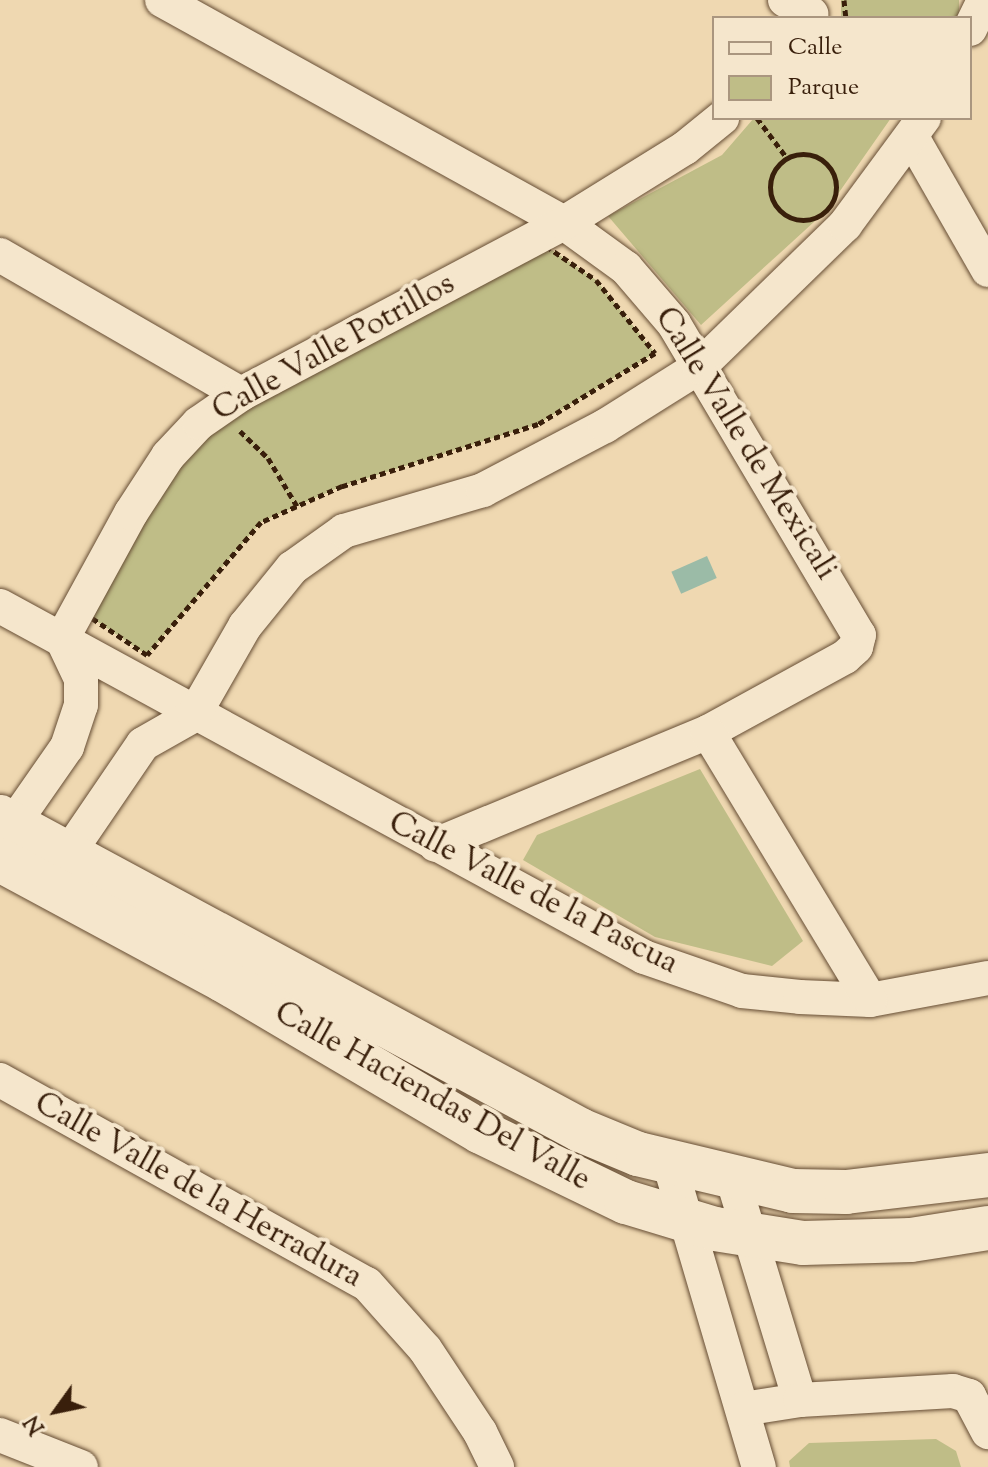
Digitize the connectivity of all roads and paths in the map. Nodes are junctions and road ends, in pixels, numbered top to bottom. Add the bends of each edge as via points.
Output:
1 (162, 0) edge
2 (984, 0) edge
3 (972, 25) edge
4 (758, 120) edge
5 (734, 123) edge
6 (918, 128) edge
7 (787, 158) junction
8 (564, 223) junction
9 (0, 255) edge
10 (988, 270) edge
11 (699, 367) junction
12 (231, 406) junction
13 (297, 506) junction
14 (0, 606) edge
15 (62, 639) junction
16 (194, 715) junction
17 (708, 732) junction
18 (3, 836) edge
19 (435, 845) junction
20 (58, 869) junction
21 (988, 978) edge
22 (870, 1000) junction
23 (0, 1080) edge
24 (669, 1162) junction
25 (988, 1175) edge
26 (733, 1180) junction
27 (687, 1221) junction
28 (988, 1228) edge
29 (751, 1234) junction
30 (800, 1400) junction
31 (743, 1409) junction
32 (988, 1432) edge
33 (0, 1435) edge
34 (81, 1467) edge
35 (497, 1467) edge
36 (759, 1467) edge

1 - 8 street, Calle Valle de Mexicali
2 - 3 street
4 - 7 path
5 - 8 street, Calle Valle Potrillos
6 - 10 street
6 - 11 street via 845,225
7 - 7 path via 772,175 776,207 794,219 816,217 835,192 832,172 807,154
8 - 11 street, Calle Valle de Mexicali via 626,268 652,295
8 - 12 street, Calle Valle Potrillos
9 - 12 street
11 - 16 street via 605,426 483,490 382,516 319,546 292,568 245,626
11 - 17 street, Calle Valle de Mexicali via 859,635 845,657
12 - 13 path
12 - 13 path via 164,467 80,610 147,655 261,522
12 - 13 path via 546,246 596,280 655,353 538,424 342,486
12 - 15 street, Calle Valle Potrillos via 199,423 168,456
14 - 15 street, Calle Valle de la Pascua
15 - 16 street, Calle Valle de la Pascua
15 - 18 street via 81,679 81,705 67,747
16 - 19 street, Calle Valle de la Pascua
16 - 20 street via 143,744
17 - 19 street, Calle Valle de Mexicali
17 - 22 street
18 - 20 main road, Calle Haciendas Del Valle
19 - 22 street, Calle Valle de la Pascua via 644,957 693,976 742,991
20 - 24 main road, Calle Haciendas Del Valle via 580,1130
20 - 27 main road, Calle Haciendas Del Valle via 223,980 552,1170
21 - 22 street, Calle Valle de la Pascua
23 - 35 street, Calle Valle de la Herradura via 367,1284 425,1349
24 - 26 main road, Calle Haciendas Del Valle
24 - 27 street
25 - 26 main road, Calle Haciendas Del Valle via 846,1192 793,1191
26 - 29 street
27 - 29 main road, Calle Haciendas Del Valle
27 - 31 street
28 - 29 main road, Calle Haciendas Del Valle via 911,1240 803,1243
29 - 30 street
30 - 31 street
30 - 32 street via 953,1391 969,1396
31 - 36 street
33 - 34 street

